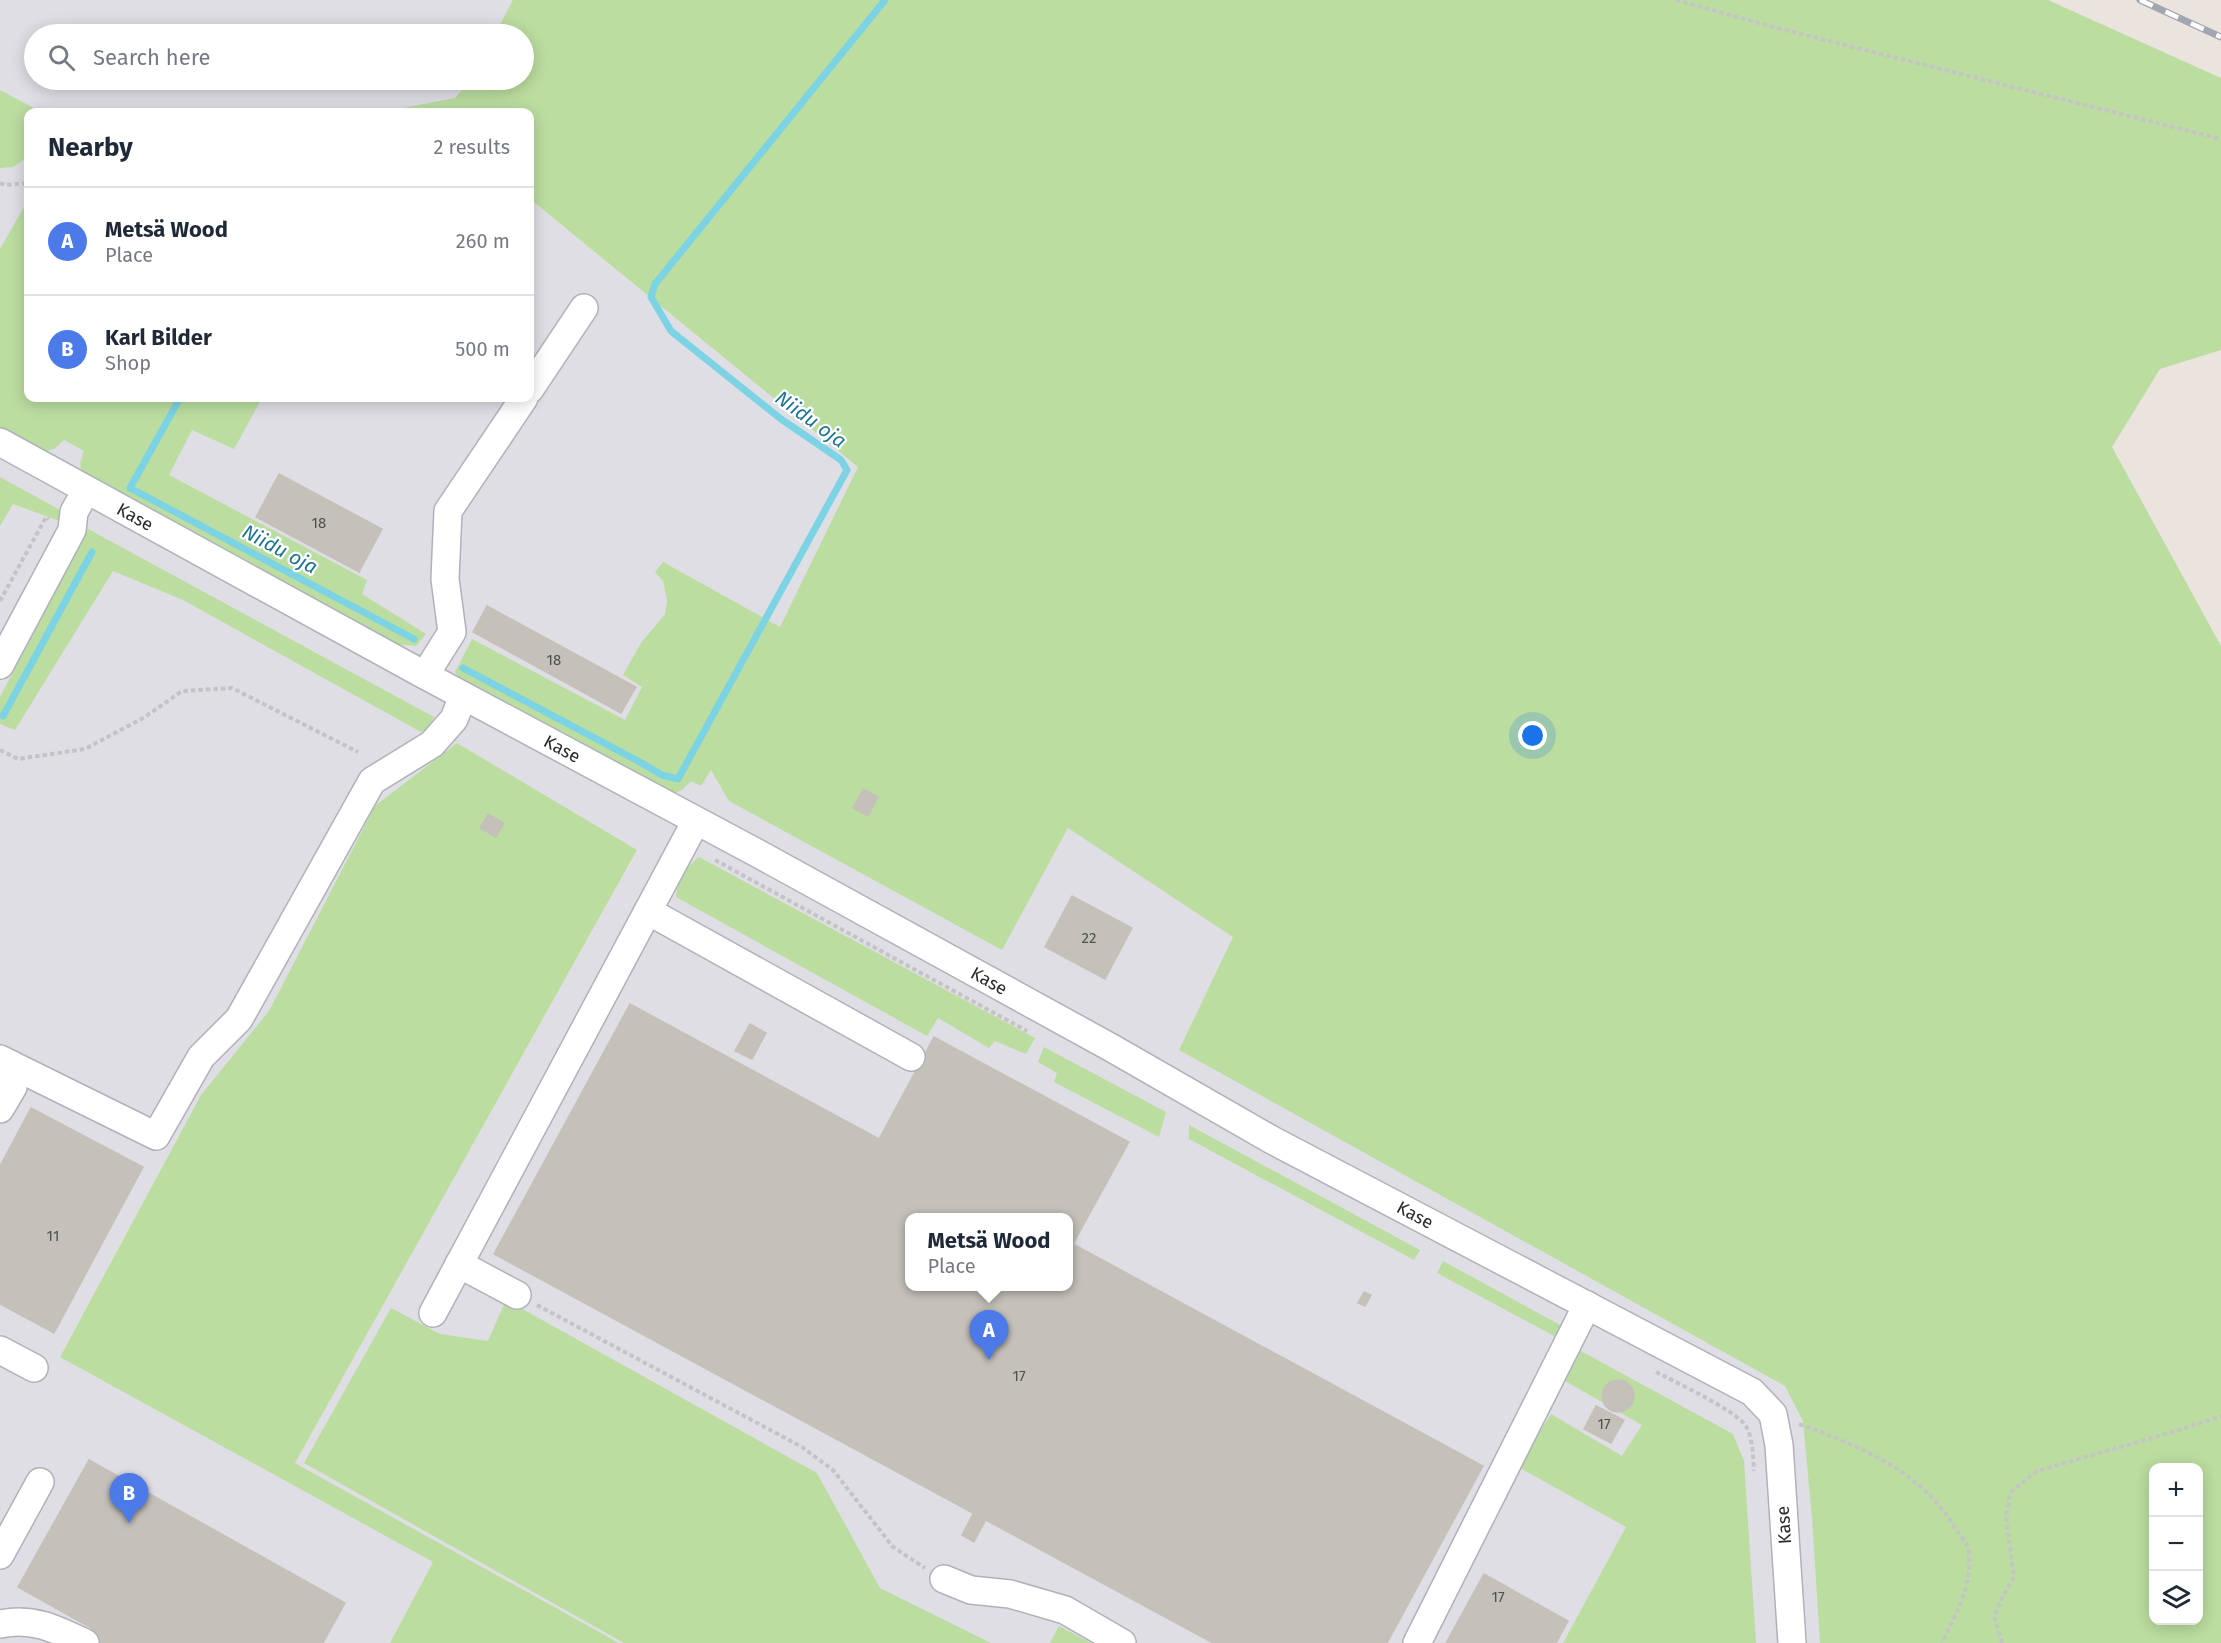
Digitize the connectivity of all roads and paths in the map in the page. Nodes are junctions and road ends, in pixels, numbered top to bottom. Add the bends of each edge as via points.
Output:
1 (1676, 0) edge
2 (2221, 139) edge
3 (0, 183) edge
4 (24, 183) edge
5 (584, 308) dead end
6 (534, 383) edge
7 (521, 402) edge
8 (0, 442) edge
9 (80, 501) junction
10 (0, 601) edge
11 (0, 665) edge
12 (425, 675) junction
13 (463, 696) junction
14 (0, 750) edge
15 (358, 752) dead end
16 (690, 832) junction
17 (648, 911) junction
18 (1037, 1037) dead end
19 (911, 1057) dead end
20 (6, 1062) edge
21 (0, 1109) edge
22 (459, 1264) junction
23 (518, 1294) joint
24 (1587, 1305) junction
25 (433, 1313) dead end
26 (0, 1350) edge
27 (1647, 1366) dead end
28 (34, 1368) dead end
29 (1773, 1414) junction
30 (2221, 1416) edge
31 (1755, 1480) dead end
32 (40, 1482) dead end
33 (0, 1555) edge
34 (944, 1579) joint
35 (0, 1624) edge
36 (86, 1643) edge
37 (1122, 1643) edge
38 (1417, 1643) edge
39 (1792, 1643) edge
40 (1942, 1643) edge
41 (2002, 1643) edge

1 - 2 path
3 - 4 path
5 - 6 street
7 - 12 street via 448,511 445,579 452,632
8 - 9 street, Kase
9 - 10 path via 67,509 60,523 46,517
9 - 11 street via 72,530
9 - 12 street, Kase
12 - 13 street, Kase
13 - 16 street, Kase
13 - 20 street via 454,719 432,744 372,781 239,1019 201,1057 156,1136
14 - 15 path via 18,759 85,749 145,717 182,691 232,688
16 - 17 street
16 - 18 path
16 - 24 street, Kase via 1110,1047 1272,1140
17 - 19 street
17 - 22 street
20 - 21 street via 13,1087
22 - 23 street
22 - 25 street
23 - 34 path via 802,1447 833,1470 893,1547
24 - 29 street, Kase via 1752,1392
24 - 38 street
26 - 28 street
27 - 31 path via 1734,1414 1746,1425
29 - 39 street, Kase via 1779,1446
29 - 40 path via 1875,1456 1913,1479 1947,1515 1969,1550 1967,1589
30 - 41 path via 2037,1472 2010,1493 2006,1518 2014,1577 1994,1616
32 - 33 street
34 - 37 street via 970,1590 1010,1594 1065,1611
35 - 36 street via 16,1621 50,1626

